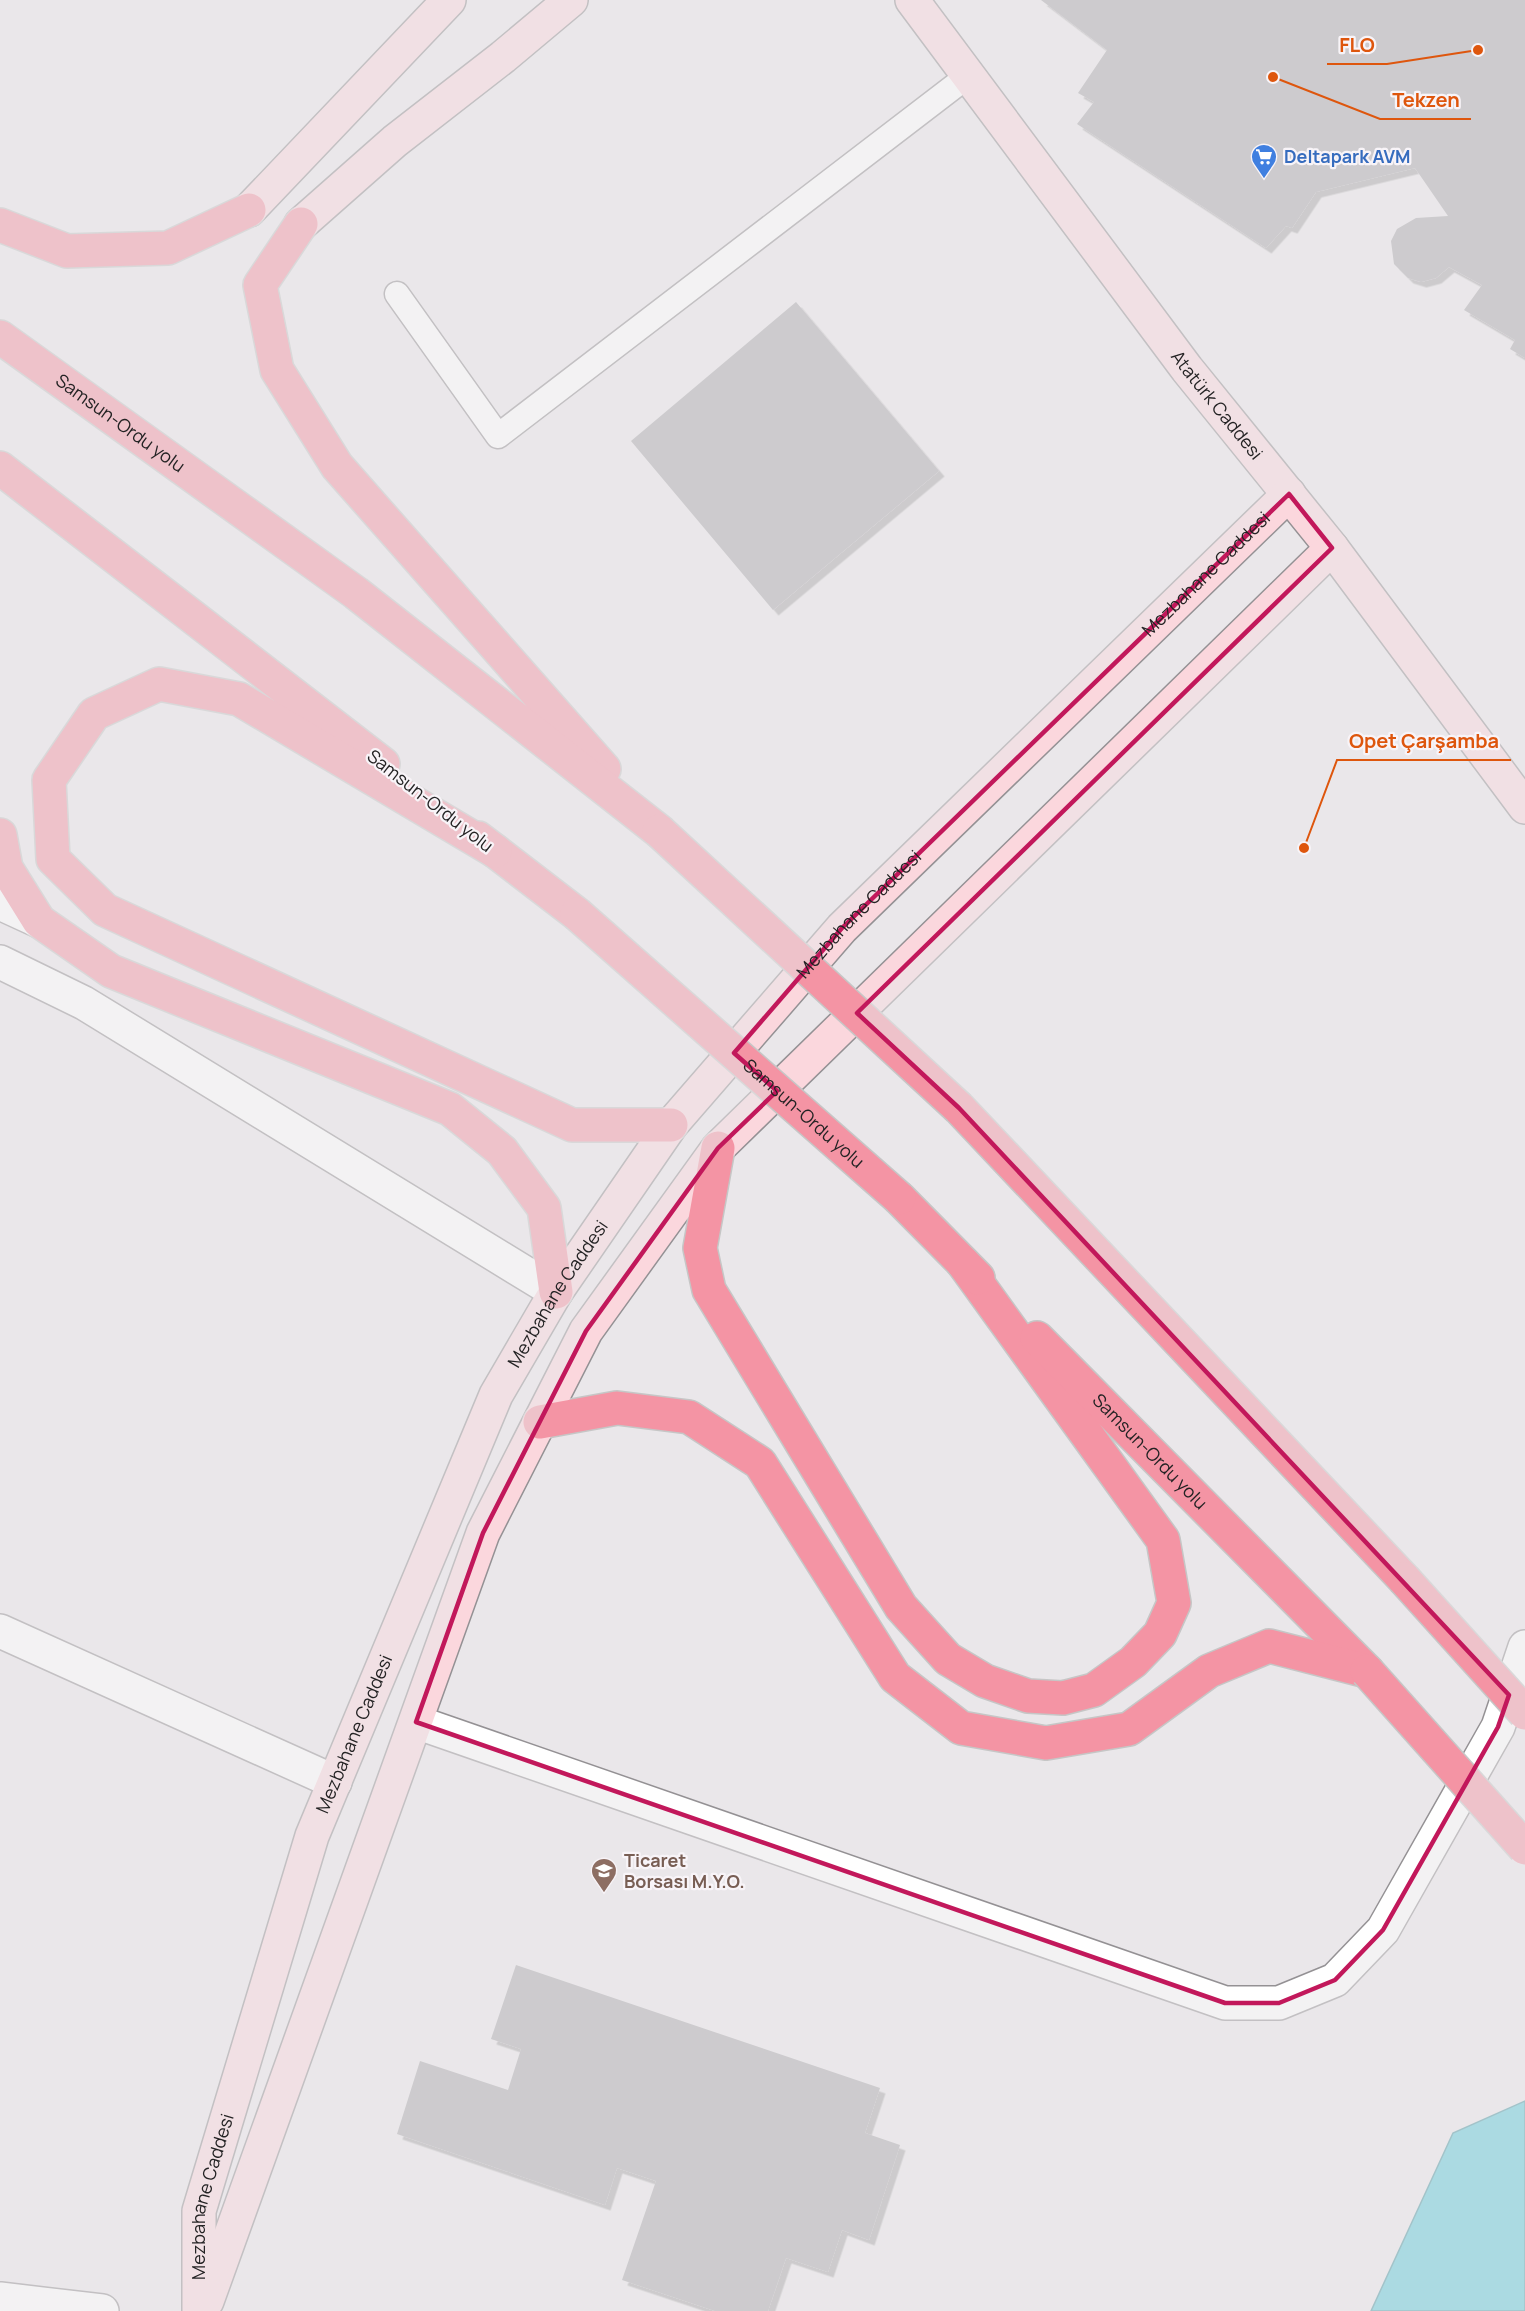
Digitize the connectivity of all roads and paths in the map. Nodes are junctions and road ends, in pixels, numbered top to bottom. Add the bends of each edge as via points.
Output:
1 (449, 0) edge
2 (571, 0) edge
3 (912, 0) edge
4 (969, 75) junction
5 (249, 210) joint
6 (301, 224) joint
7 (0, 225) edge
8 (397, 294) dead end
9 (0, 337) edge
10 (0, 468) edge
11 (1289, 494) junction
12 (1332, 548) junction
13 (1525, 807) edge
14 (659, 831) junction
15 (0, 835) edge
16 (495, 851) junction
17 (0, 903) edge
18 (39, 921) junction
19 (0, 962) edge
20 (671, 1125) junction
21 (718, 1148) junction
22 (963, 1263) junction
23 (556, 1292) junction
24 (540, 1422) junction
25 (0, 1631) edge
26 (1525, 1647) edge
27 (1366, 1671) junction
28 (1525, 1713) edge
29 (416, 1722) junction
30 (335, 1782) junction
31 (1525, 1848) edge
32 (0, 2299) edge
33 (102, 2311) edge
34 (202, 2311) edge

1 - 5 main road
2 - 6 main road via 395,141
3 - 4 main road, Atatürk Caddesi
4 - 8 lane via 498,436
4 - 11 main road, Atatürk Caddesi via 1187,369
5 - 7 highway via 168,248 67,250
6 - 14 highway via 260,285 277,370 337,466
9 - 14 highway, Samsun-Ordu yolu via 356,593
10 - 16 highway, Samsun-Ordu yolu
11 - 12 main road, Atatürk Caddesi
11 - 20 main road, Mezbahane Caddesi via 842,928
12 - 13 main road, Atatürk Caddesi
12 - 21 main road, Mezbahane Caddesi
14 - 28 highway, Samsun-Ordu yolu, bridge via 959,1108 1404,1579
15 - 18 highway via 6,868
16 - 20 highway via 239,699 159,684 94,714 49,780 53,858 105,910 572,1125
16 - 22 highway, Samsun-Ordu yolu, bridge via 577,914 899,1198
17 - 18 street
18 - 23 highway via 111,971 450,1109 502,1151 544,1208
19 - 23 street via 84,1003
20 - 23 main road, Mezbahane Caddesi
21 - 22 highway via 699,1248 709,1290 901,1607 948,1659 985,1681 1028,1696 1063,1698 1094,1690 1133,1662 1160,1634 1174,1603 1163,1539
21 - 24 main road, Mezbahane Caddesi via 586,1331
22 - 27 highway, Samsun-Ordu yolu
23 - 30 main road, Mezbahane Caddesi via 496,1395
24 - 27 highway via 617,1408 688,1417 760,1462 895,1677 961,1728 1046,1743 1129,1729 1209,1671 1269,1646
24 - 29 main road, Mezbahane Caddesi via 483,1533
25 - 30 street
26 - 29 street via 1498,1727 1383,1930 1335,1980 1279,2003 1225,2003
27 - 31 highway, Samsun-Ordu yolu, bridge
29 - 34 main road, Mezbahane Caddesi
30 - 34 main road, Mezbahane Caddesi via 312,1836 199,2211
32 - 33 street

